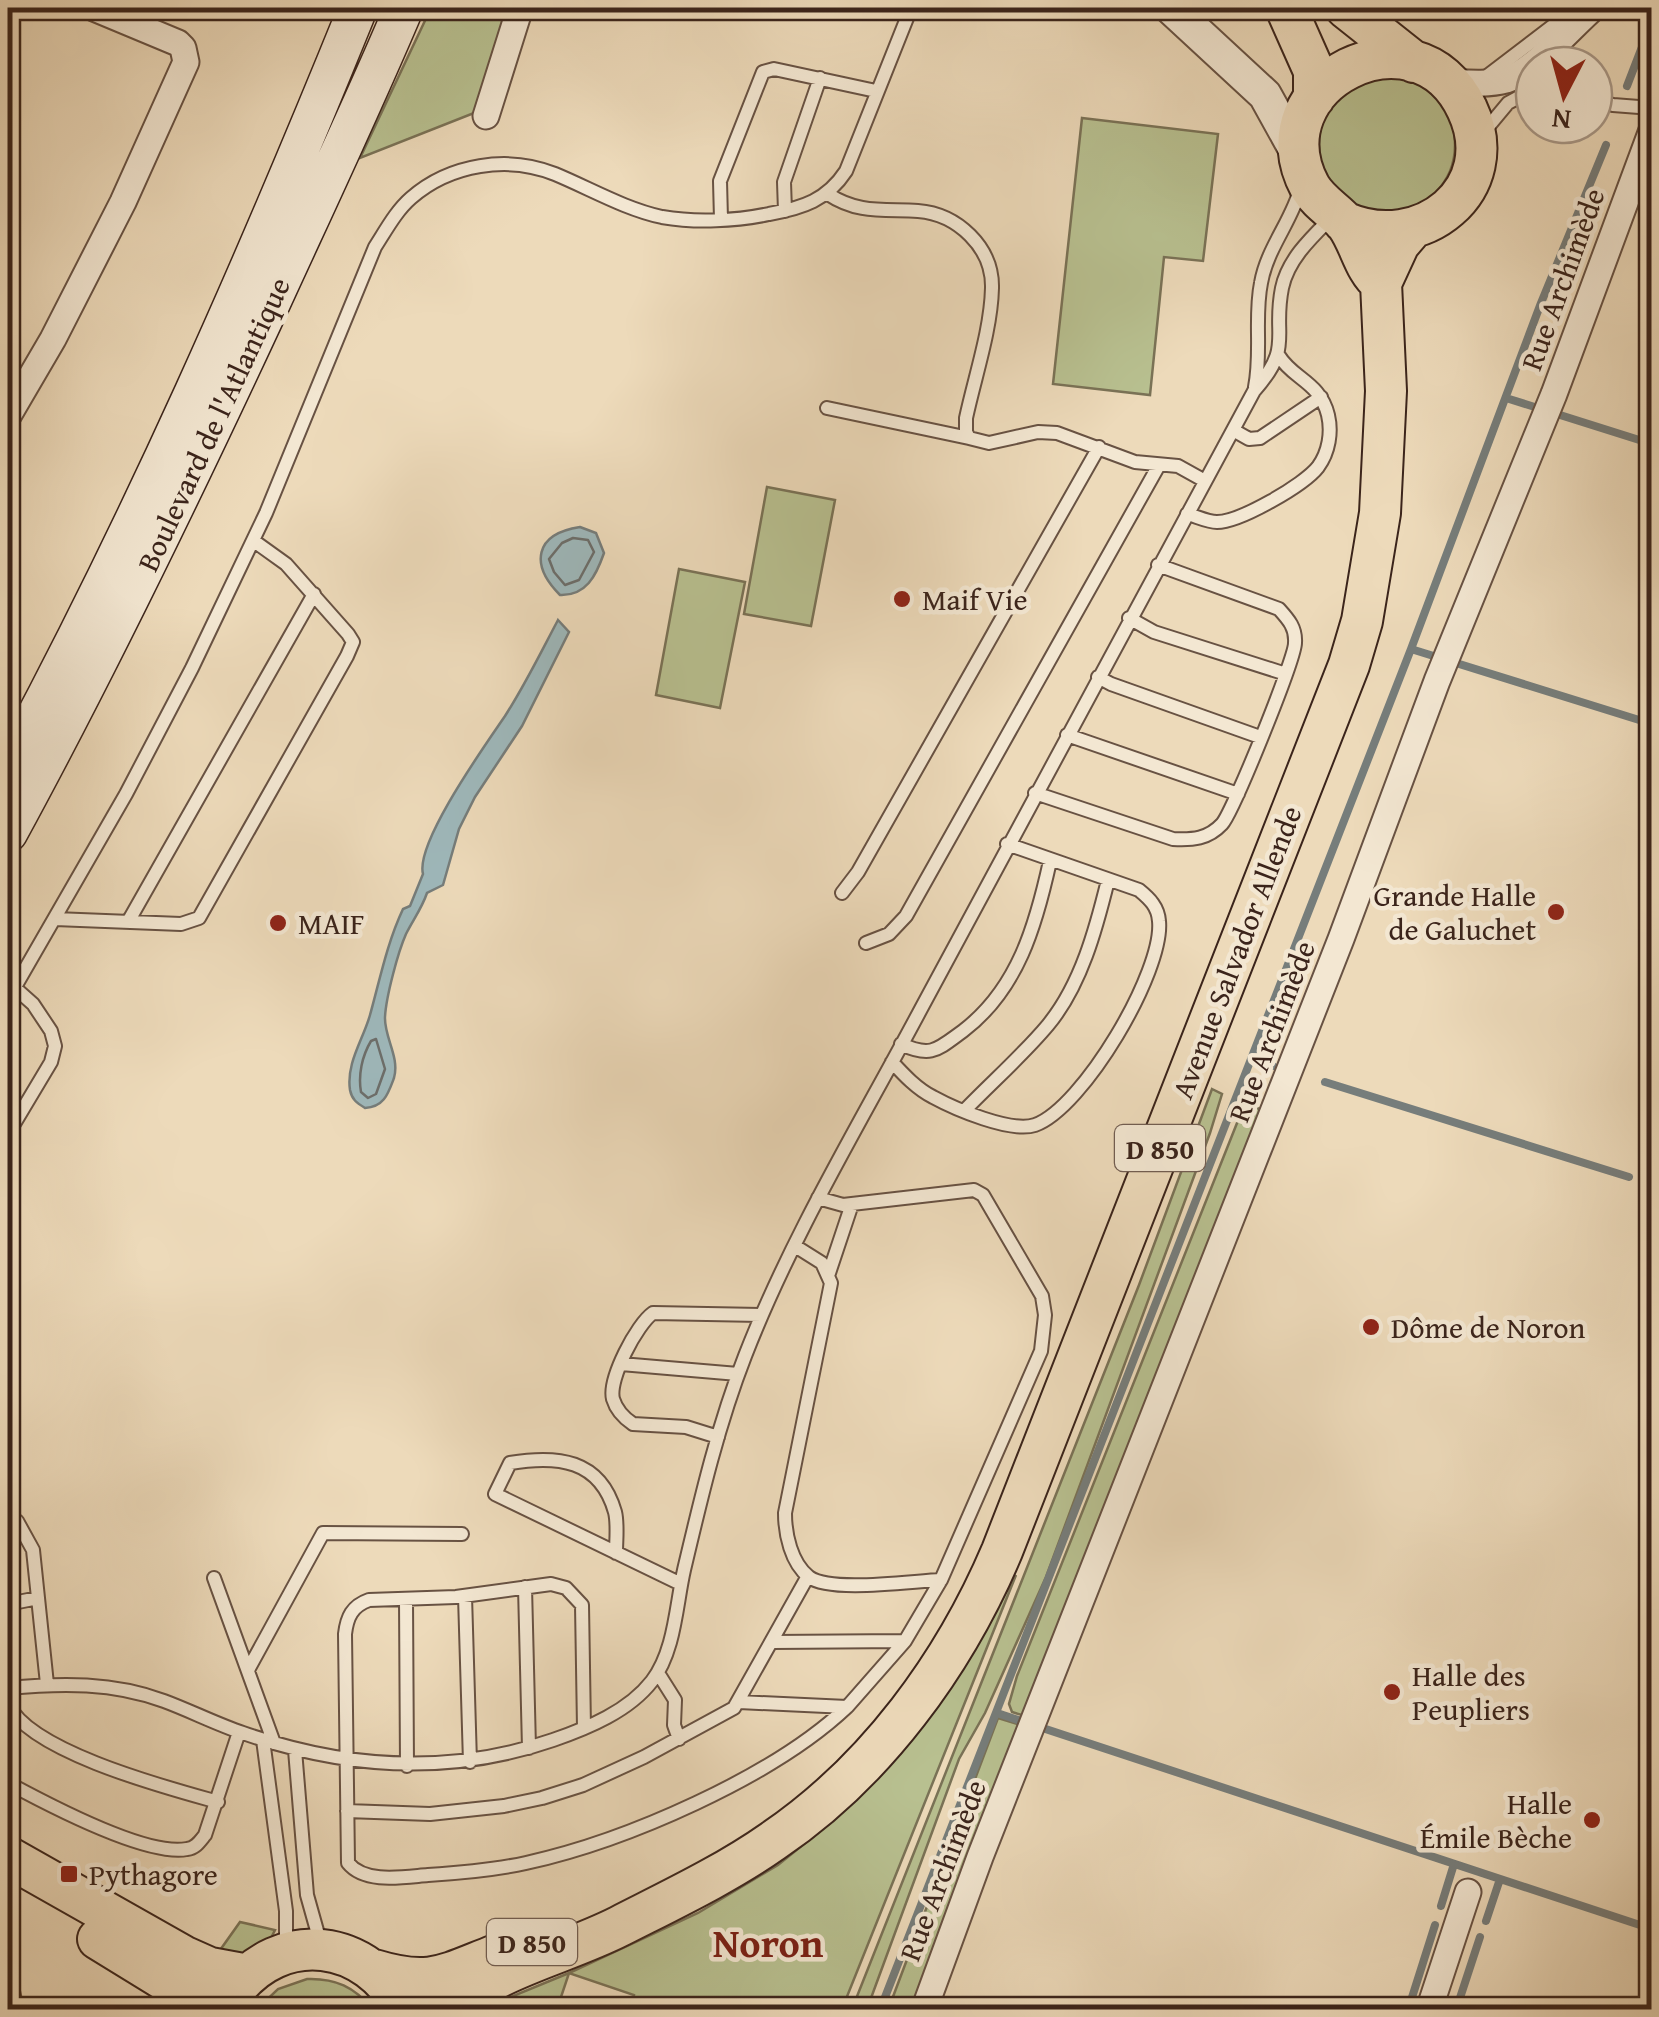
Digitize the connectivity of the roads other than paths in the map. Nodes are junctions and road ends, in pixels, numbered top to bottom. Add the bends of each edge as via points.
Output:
1 (94, 8) edge
2 (358, 8) edge
3 (404, 8) edge
4 (520, 8) edge
5 (911, 8) edge
6 (1171, 8) edge
7 (1286, 8) edge
8 (1346, 8) edge
9 (1576, 8) edge
10 (1593, 8) edge
11 (1414, 62) junction
12 (820, 78) junction
13 (1463, 82) junction
14 (876, 90) junction
15 (1265, 95) junction
16 (1514, 100) edge
17 (1310, 103) junction
18 (1614, 106) edge
19 (1652, 108) edge
20 (486, 116) dead end
21 (1652, 130) edge
22 (1476, 143) junction
23 (1303, 168) junction
24 (828, 194) junction
25 (786, 212) junction
26 (1339, 218) junction
27 (721, 219) junction
28 (1411, 230) junction
29 (1381, 283) junction
30 (1279, 356) junction
31 (1254, 392) junction
32 (1320, 397) junction
33 (827, 408) dead end
34 (8, 416) edge
35 (1233, 430) junction
36 (969, 438) junction
37 (1099, 447) junction
38 (1159, 465) junction
39 (1205, 481) junction
40 (1187, 514) junction
41 (254, 541) junction
42 (1158, 565) junction
43 (314, 594) junction
44 (1129, 618) junction
45 (1286, 674) junction
46 (1098, 676) junction
47 (1067, 736) junction
48 (1260, 737) junction
49 (8, 768) edge
50 (1036, 793) junction
51 (1238, 794) junction
52 (8, 833) edge
53 (1007, 844) junction
54 (1050, 860) junction
55 (1108, 880) junction
56 (842, 894) dead end
57 (55, 919) junction
58 (128, 922) junction
59 (866, 942) dead end
60 (11, 993) edge
61 (900, 1044) junction
62 (892, 1062) junction
63 (965, 1110) junction
64 (8, 1134) edge
65 (818, 1198) junction
66 (852, 1204) junction
67 (795, 1246) junction
68 (830, 1273) junction
69 (761, 1316) junction
70 (622, 1364) junction
71 (738, 1374) junction
72 (718, 1436) junction
73 (8, 1518) edge
74 (462, 1534) dead end
75 (616, 1553) junction
76 (808, 1576) junction
77 (214, 1578) dead end
78 (941, 1580) junction
79 (681, 1584) junction
80 (525, 1588) junction
81 (465, 1596) junction
82 (38, 1598) junction
83 (406, 1600) junction
84 (8, 1604) edge
85 (905, 1641) junction
86 (772, 1642) junction
87 (248, 1670) junction
88 (658, 1672) junction
89 (47, 1684) junction
90 (8, 1688) edge
91 (739, 1702) junction
92 (8, 1704) edge
93 (847, 1707) junction
94 (584, 1728) junction
95 (239, 1732) junction
96 (679, 1739) junction
97 (268, 1741) junction
98 (529, 1748) junction
99 (296, 1750) junction
100 (347, 1760) junction
101 (470, 1762) junction
102 (407, 1766) junction
103 (8, 1783) edge
104 (218, 1802) junction
105 (346, 1810) junction
106 (8, 1857) edge
107 (8, 1888) edge
108 (689, 1888) junction
109 (1468, 1892) dead end
110 (322, 1950) junction
111 (264, 1965) junction
112 (8, 1968) edge
113 (374, 1970) junction
114 (17, 2010) edge
115 (205, 2010) edge
116 (223, 2010) edge
117 (404, 2010) edge
118 (449, 2010) edge
119 (924, 2010) edge
120 (1429, 2010) edge

1 - 34 street via 178,43 186,62 123,202
2 - 49 main road, Boulevard de l'Atlantique via 202,376
3 - 52 main road, Boulevard de l'Atlantique via 166,529
4 - 20 street
5 - 14 lane
6 - 15 street
7 - 17 main road via 1314,70
8 - 11 main road
9 - 13 lane via 1522,52
10 - 13 street via 1526,69 1500,82
11 - 13 main road
11 - 17 main road via 1382,58 1350,66
12 - 14 lane
12 - 25 lane via 784,182
12 - 27 lane via 774,68 760,77 720,181
13 - 22 main road
14 - 24 lane via 846,171
15 - 17 street
15 - 23 street
16 - 22 lane
17 - 23 main road via 1300,134
18 - 19 lane
21 - 119 street, Rue Archimède
22 - 28 main road via 1470,176 1453,204
23 - 26 main road via 1312,190
23 - 31 lane via 1294,213 1261,280
24 - 25 lane
24 - 36 lane via 873,212 942,216 983,252 992,286 966,418
25 - 27 lane
26 - 28 main road via 1377,232
26 - 29 main road, Avenue Salvador Allende / D 850
26 - 30 lane via 1312,234 1289,268
27 - 41 lane via 663,217 538,168 500,164 456,172 411,198 376,247
28 - 29 main road, Avenue Salvador Allende / D 850
29 - 108 main road, Avenue Salvador Allende / D 850 via 1386,390 1380,513 1349,664 984,1594 913,1707 842,1783 775,1840
30 - 31 lane
30 - 32 lane
31 - 35 lane
32 - 35 lane via 1260,438
32 - 40 lane via 1329,439 1309,477 1230,520
33 - 36 lane
35 - 39 lane
36 - 37 lane via 988,443 1057,433
37 - 38 lane
37 - 56 lane
38 - 39 lane via 1178,466
38 - 59 lane via 906,916 889,934
39 - 40 lane
40 - 42 lane
41 - 43 lane
41 - 57 lane
42 - 44 lane
42 - 45 lane via 1279,610 1295,632
43 - 58 lane
43 - 58 lane via 353,642 219,883 199,918
44 - 45 lane
44 - 46 lane
45 - 48 lane
46 - 47 lane
46 - 48 lane
47 - 50 lane
47 - 51 lane
48 - 51 lane
50 - 51 lane via 1151,833 1192,840 1223,823
50 - 53 lane
53 - 54 lane
53 - 61 lane
54 - 55 lane
54 - 61 lane via 1028,943 995,1002 936,1050 920,1053
55 - 63 lane via 1068,994
55 - 63 lane via 1140,890 1160,918 1145,977 1113,1044 1089,1078 1035,1125 1012,1126
57 - 58 lane
57 - 60 lane
60 - 64 lane via 34,1004 55,1046
61 - 62 lane
62 - 63 lane via 931,1096
62 - 65 lane
65 - 66 lane
65 - 67 lane
66 - 68 lane
66 - 78 lane via 974,1190 1042,1296 1041,1352
67 - 68 lane
67 - 69 lane
68 - 76 lane via 785,1513 789,1546
69 - 70 lane via 654,1313 640,1325
69 - 71 lane
70 - 71 lane
70 - 72 lane via 612,1395 627,1420
71 - 72 lane
72 - 79 lane
73 - 82 lane via 17,1521 33,1550
74 - 87 lane via 323,1533
75 - 75 lane via 495,1494 510,1463 543,1458 576,1464 600,1481 615,1514
75 - 79 lane
76 - 78 lane via 838,1584
76 - 86 lane
77 - 87 lane
78 - 85 lane
79 - 88 lane
80 - 81 lane
80 - 94 lane via 559,1585 580,1600
80 - 98 lane
81 - 83 lane
81 - 101 lane
82 - 84 lane
82 - 89 lane
83 - 100 lane via 369,1600 347,1622
83 - 102 lane
85 - 86 lane
85 - 93 lane
86 - 91 lane
87 - 97 lane
88 - 94 lane via 627,1704
88 - 96 lane via 675,1700
89 - 90 lane
89 - 95 lane via 136,1692
91 - 93 lane
91 - 96 lane
92 - 104 lane via 23,1724 73,1752
93 - 105 lane via 809,1741 703,1799 525,1864 445,1874 364,1874 348,1863
94 - 98 lane
95 - 97 lane
95 - 104 lane
96 - 105 lane via 542,1798 430,1814
97 - 99 lane
97 - 111 lane via 286,1937
98 - 101 lane
99 - 100 lane
99 - 110 lane via 307,1895
100 - 102 lane
100 - 105 lane
101 - 102 lane
103 - 104 lane via 108,1831 185,1850 205,1835
106 - 111 main road via 210,1968
107 - 115 main road via 139,1963
108 - 113 main road, Avenue Salvador Allende / D 850 via 448,1975 418,1980
108 - 118 main road, Avenue Salvador Allende / D 850 via 616,1928 494,1978
109 - 120 street
110 - 111 main road
110 - 113 main road, Avenue Salvador Allende
111 - 116 main road
112 - 114 lane
113 - 117 main road

